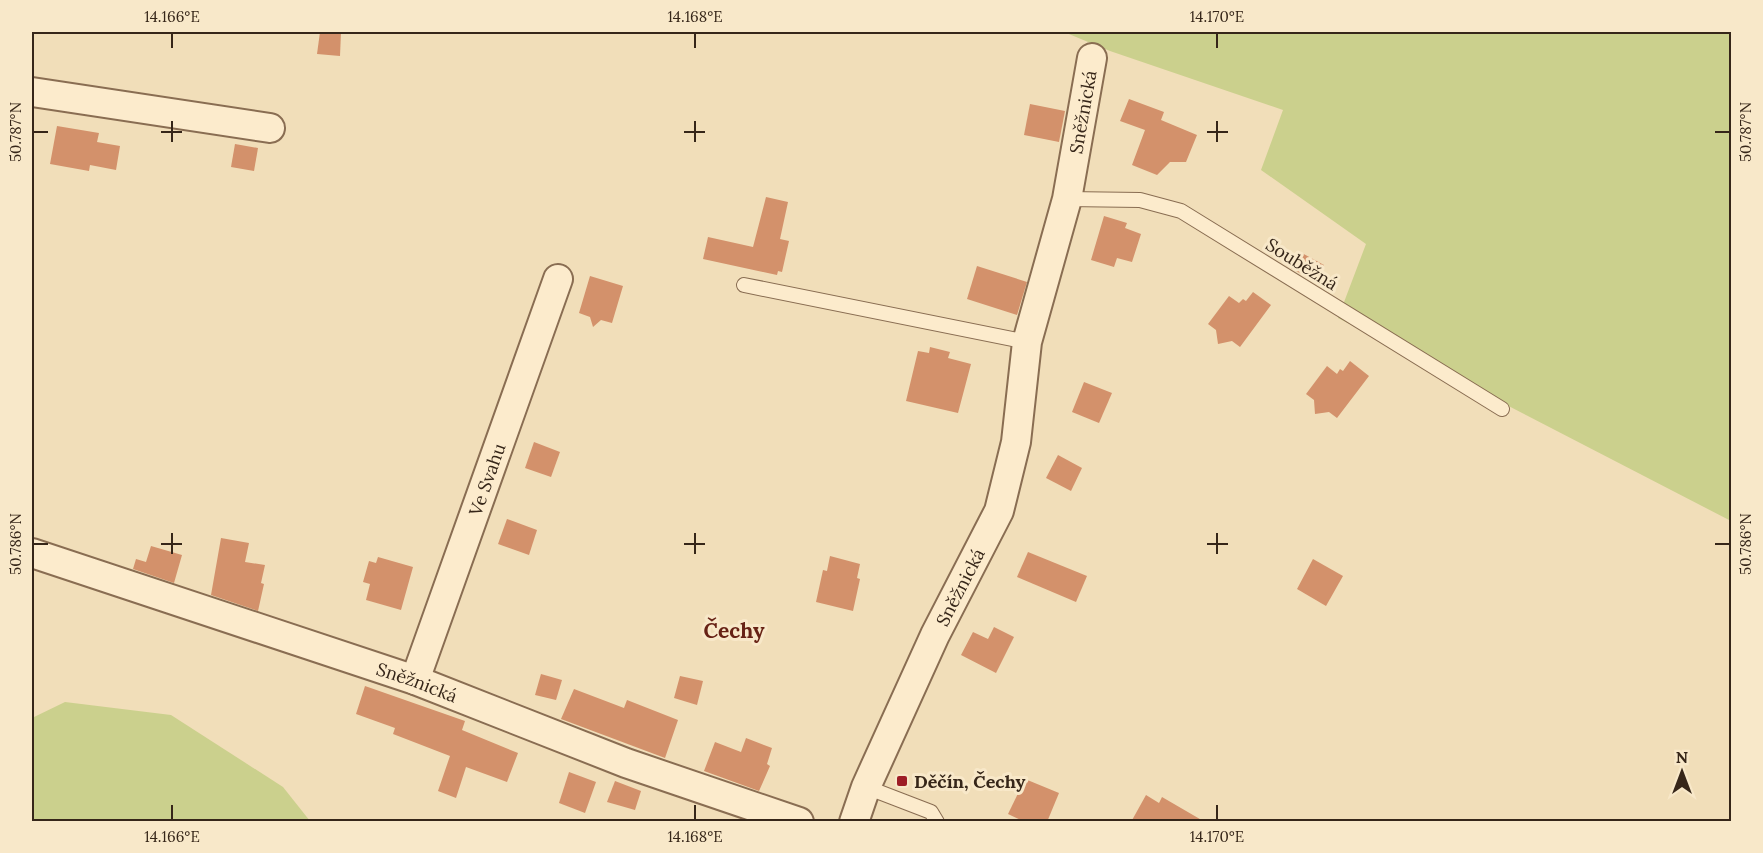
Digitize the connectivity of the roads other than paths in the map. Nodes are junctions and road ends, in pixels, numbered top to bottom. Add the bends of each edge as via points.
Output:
1 (1092, 58) dead end
2 (32, 92) edge
3 (270, 128) dead end
4 (1067, 199) junction
5 (558, 279) dead end
6 (744, 285) dead end
7 (1027, 342) junction
8 (1502, 410) dead end
9 (32, 553) edge
10 (415, 680) junction
11 (866, 787) junction
12 (799, 822) edge
13 (854, 822) edge
14 (937, 822) edge

1 - 4 street, Sněžnická
2 - 3 street
4 - 7 street, Sněžnická
4 - 8 lane, Souběžná via 1140,200 1181,211
5 - 10 street, Ve Svahu
6 - 7 lane
7 - 11 street, Sněžnická via 1016,442 999,511 935,635
9 - 10 street, Sněžnická
10 - 12 street, Sněžnická via 626,764
11 - 13 street, Sněžnická
11 - 14 lane via 931,812

